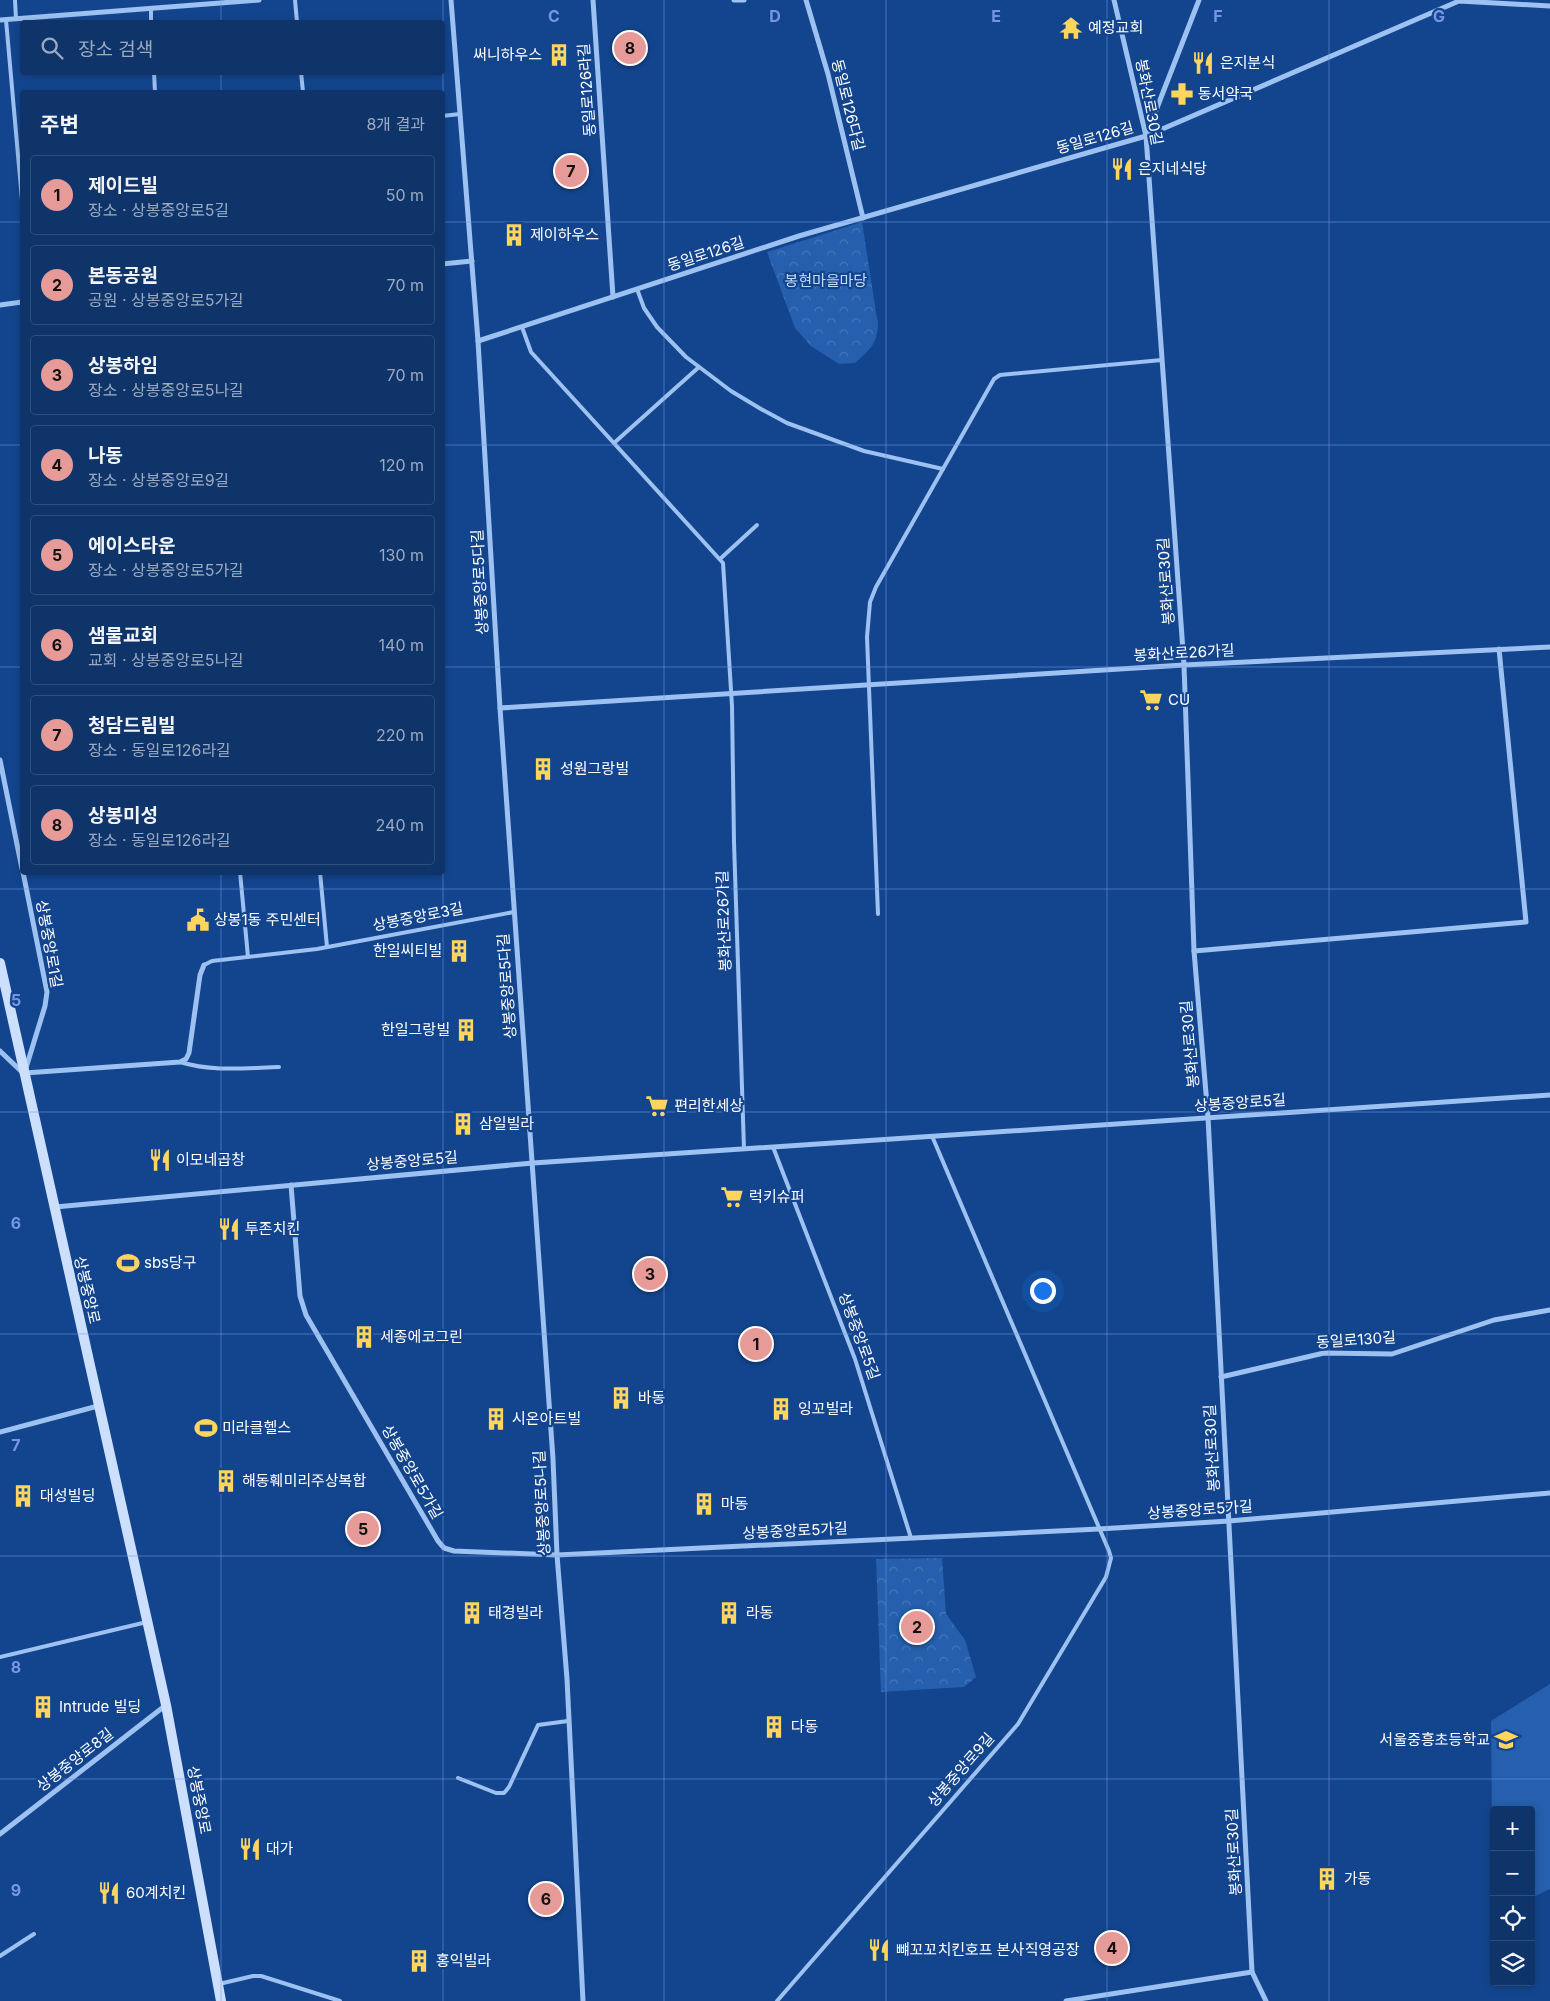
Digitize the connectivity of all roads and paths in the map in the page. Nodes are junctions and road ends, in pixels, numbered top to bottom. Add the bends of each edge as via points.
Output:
1 (15, 0) edge
2 (258, 0) edge
3 (295, 0) edge
4 (451, 0) edge
5 (593, 0) edge
6 (734, 0) edge
7 (744, 0) edge
8 (806, 0) edge
9 (1114, 0) edge
10 (1199, 0) edge
11 (1550, 6) edge
12 (151, 8) junction
13 (16, 19) junction
14 (0, 20) edge
15 (6, 20) junction
16 (151, 20) edge
17 (297, 20) edge
18 (154, 75) edge
19 (301, 75) edge
20 (155, 90) edge
21 (303, 90) edge
22 (460, 114) junction
23 (445, 116) edge
24 (1146, 136) junction
25 (20, 178) edge
26 (863, 218) junction
27 (472, 261) junction
28 (445, 264) edge
29 (637, 289) junction
30 (613, 298) junction
31 (20, 302) edge
32 (0, 305) edge
33 (522, 327) junction
34 (478, 341) junction
35 (1162, 360) junction
36 (699, 367) junction
37 (614, 443) junction
38 (943, 469) junction
39 (757, 525) dead end
40 (720, 559) junction
41 (1550, 647) edge
42 (1499, 649) junction
43 (1184, 665) junction
44 (870, 685) junction
45 (732, 693) junction
46 (500, 708) junction
47 (0, 760) edge
48 (20, 857) edge
49 (24, 875) edge
50 (240, 875) edge
51 (320, 875) edge
52 (514, 912) junction
53 (878, 914) dead end
54 (327, 947) junction
55 (1194, 951) junction
56 (248, 957) junction
57 (0, 963) edge
58 (204, 965) joint
59 (0, 1051) edge
60 (180, 1062) junction
61 (279, 1067) dead end
62 (24, 1074) junction
63 (1550, 1095) edge
64 (1208, 1117) junction
65 (932, 1136) junction
66 (773, 1147) junction
67 (744, 1149) junction
68 (533, 1163) junction
69 (290, 1185) junction
70 (53, 1207) junction
71 (1550, 1310) edge
72 (1221, 1377) junction
73 (98, 1406) junction
74 (0, 1432) edge
75 (1550, 1493) edge
76 (1229, 1521) junction
77 (1099, 1529) junction
78 (910, 1538) junction
79 (557, 1555) junction
80 (147, 1622) junction
81 (0, 1657) edge
82 (166, 1705) junction
83 (568, 1722) junction
84 (458, 1778) dead end
85 (0, 1834) edge
86 (34, 1934) dead end
87 (0, 1956) edge
88 (1252, 1972) junction
89 (218, 1984) junction
90 (221, 2001) edge
91 (340, 2001) edge
92 (583, 2001) edge
93 (777, 2001) edge
94 (1066, 2001) edge
95 (1266, 2001) edge

1 - 13 lane
2 - 12 street
3 - 17 lane
4 - 22 street, 상봉중앙로5다길
5 - 30 street, 동일로126라길
6 - 7 street
8 - 26 street, 동일로126다길 via 828,74
9 - 24 street, 봉화산로30길
10 - 24 street
11 - 24 street, 동일로126길 via 1459,1
12 - 13 street
12 - 16 lane
13 - 15 street
14 - 15 street
15 - 25 lane
18 - 20 lane
19 - 21 lane
22 - 23 lane
22 - 27 street, 상봉중앙로5다길
24 - 26 street, 동일로126길
24 - 35 street, 봉화산로30길
26 - 29 street, 동일로126길
27 - 28 street
27 - 34 street, 상봉중앙로5다길
29 - 30 street, 동일로126길
29 - 36 lane via 644,308 657,327
30 - 33 street, 동일로126길
31 - 32 street
33 - 34 street, 동일로126길
33 - 37 lane via 531,352
34 - 46 street, 상봉중앙로5다길
35 - 38 lane via 1000,375 987,389
35 - 43 street, 봉화산로30길
36 - 37 lane
36 - 38 lane via 731,391 787,422 864,451
37 - 40 lane
38 - 44 lane via 870,602 867,637
39 - 40 lane
40 - 45 lane via 724,570
41 - 42 street, 봉화산로26가길
42 - 43 street, 봉화산로26가길
42 - 55 street via 1526,922
43 - 44 street, 봉화산로26가길
43 - 55 street, 봉화산로30길
44 - 45 street, 봉화산로26가길
44 - 53 lane
45 - 46 street, 봉화산로26가길
45 - 67 lane, 봉화산로26가길
46 - 52 street, 상봉중앙로5다길
47 - 48 street, 상봉중앙로1길
49 - 62 street, 상봉중앙로1길 via 47,992
50 - 56 lane
51 - 54 lane
52 - 54 lane, 상봉중앙로3길
52 - 68 street, 상봉중앙로5다길
54 - 56 lane, 상봉중앙로3길
55 - 64 street, 봉화산로30길
56 - 58 lane, 상봉중앙로3길 via 212,961
57 - 62 main road, 상봉중앙로
58 - 60 street, 상봉중앙로3길 via 189,1053
59 - 62 street
60 - 61 lane via 220,1069
60 - 62 street
62 - 70 main road, 상봉중앙로
63 - 64 street, 상봉중앙로5길
64 - 65 street, 상봉중앙로5길
64 - 72 street, 봉화산로30길
65 - 66 street, 상봉중앙로5길
65 - 77 lane
66 - 67 street, 상봉중앙로5길
66 - 78 lane, 상봉중앙로5길 via 855,1359
67 - 68 street, 상봉중앙로5길
68 - 69 street, 상봉중앙로5길
68 - 79 street, 상봉중앙로5나길
69 - 70 street, 상봉중앙로5길
69 - 79 street, 상봉중앙로5가길 via 304,1311 438,1541 454,1552
70 - 73 main road, 상봉중앙로
71 - 72 street, 동일로130길 via 1494,1320 1392,1354 1324,1353
72 - 76 street, 봉화산로30길
73 - 74 street
73 - 80 main road, 상봉중앙로
75 - 76 street, 상봉중앙로5가길
76 - 77 street, 상봉중앙로5가길
76 - 88 street, 봉화산로30길
77 - 78 street, 상봉중앙로5가길
77 - 93 lane, 상봉중앙로9길 via 1110,1558 1106,1577 1018,1724
78 - 79 street, 상봉중앙로5가길
79 - 83 street, 상봉중앙로5나길
80 - 81 lane
80 - 82 main road, 상봉중앙로
82 - 85 street, 상봉중앙로8길
82 - 89 main road, 상봉중앙로
83 - 84 lane via 538,1725 504,1793
83 - 92 street, 상봉중앙로5나길
86 - 87 lane
88 - 94 street
88 - 95 street, 봉화산로30길
89 - 90 main road, 상봉중앙로
89 - 91 lane via 261,1976

